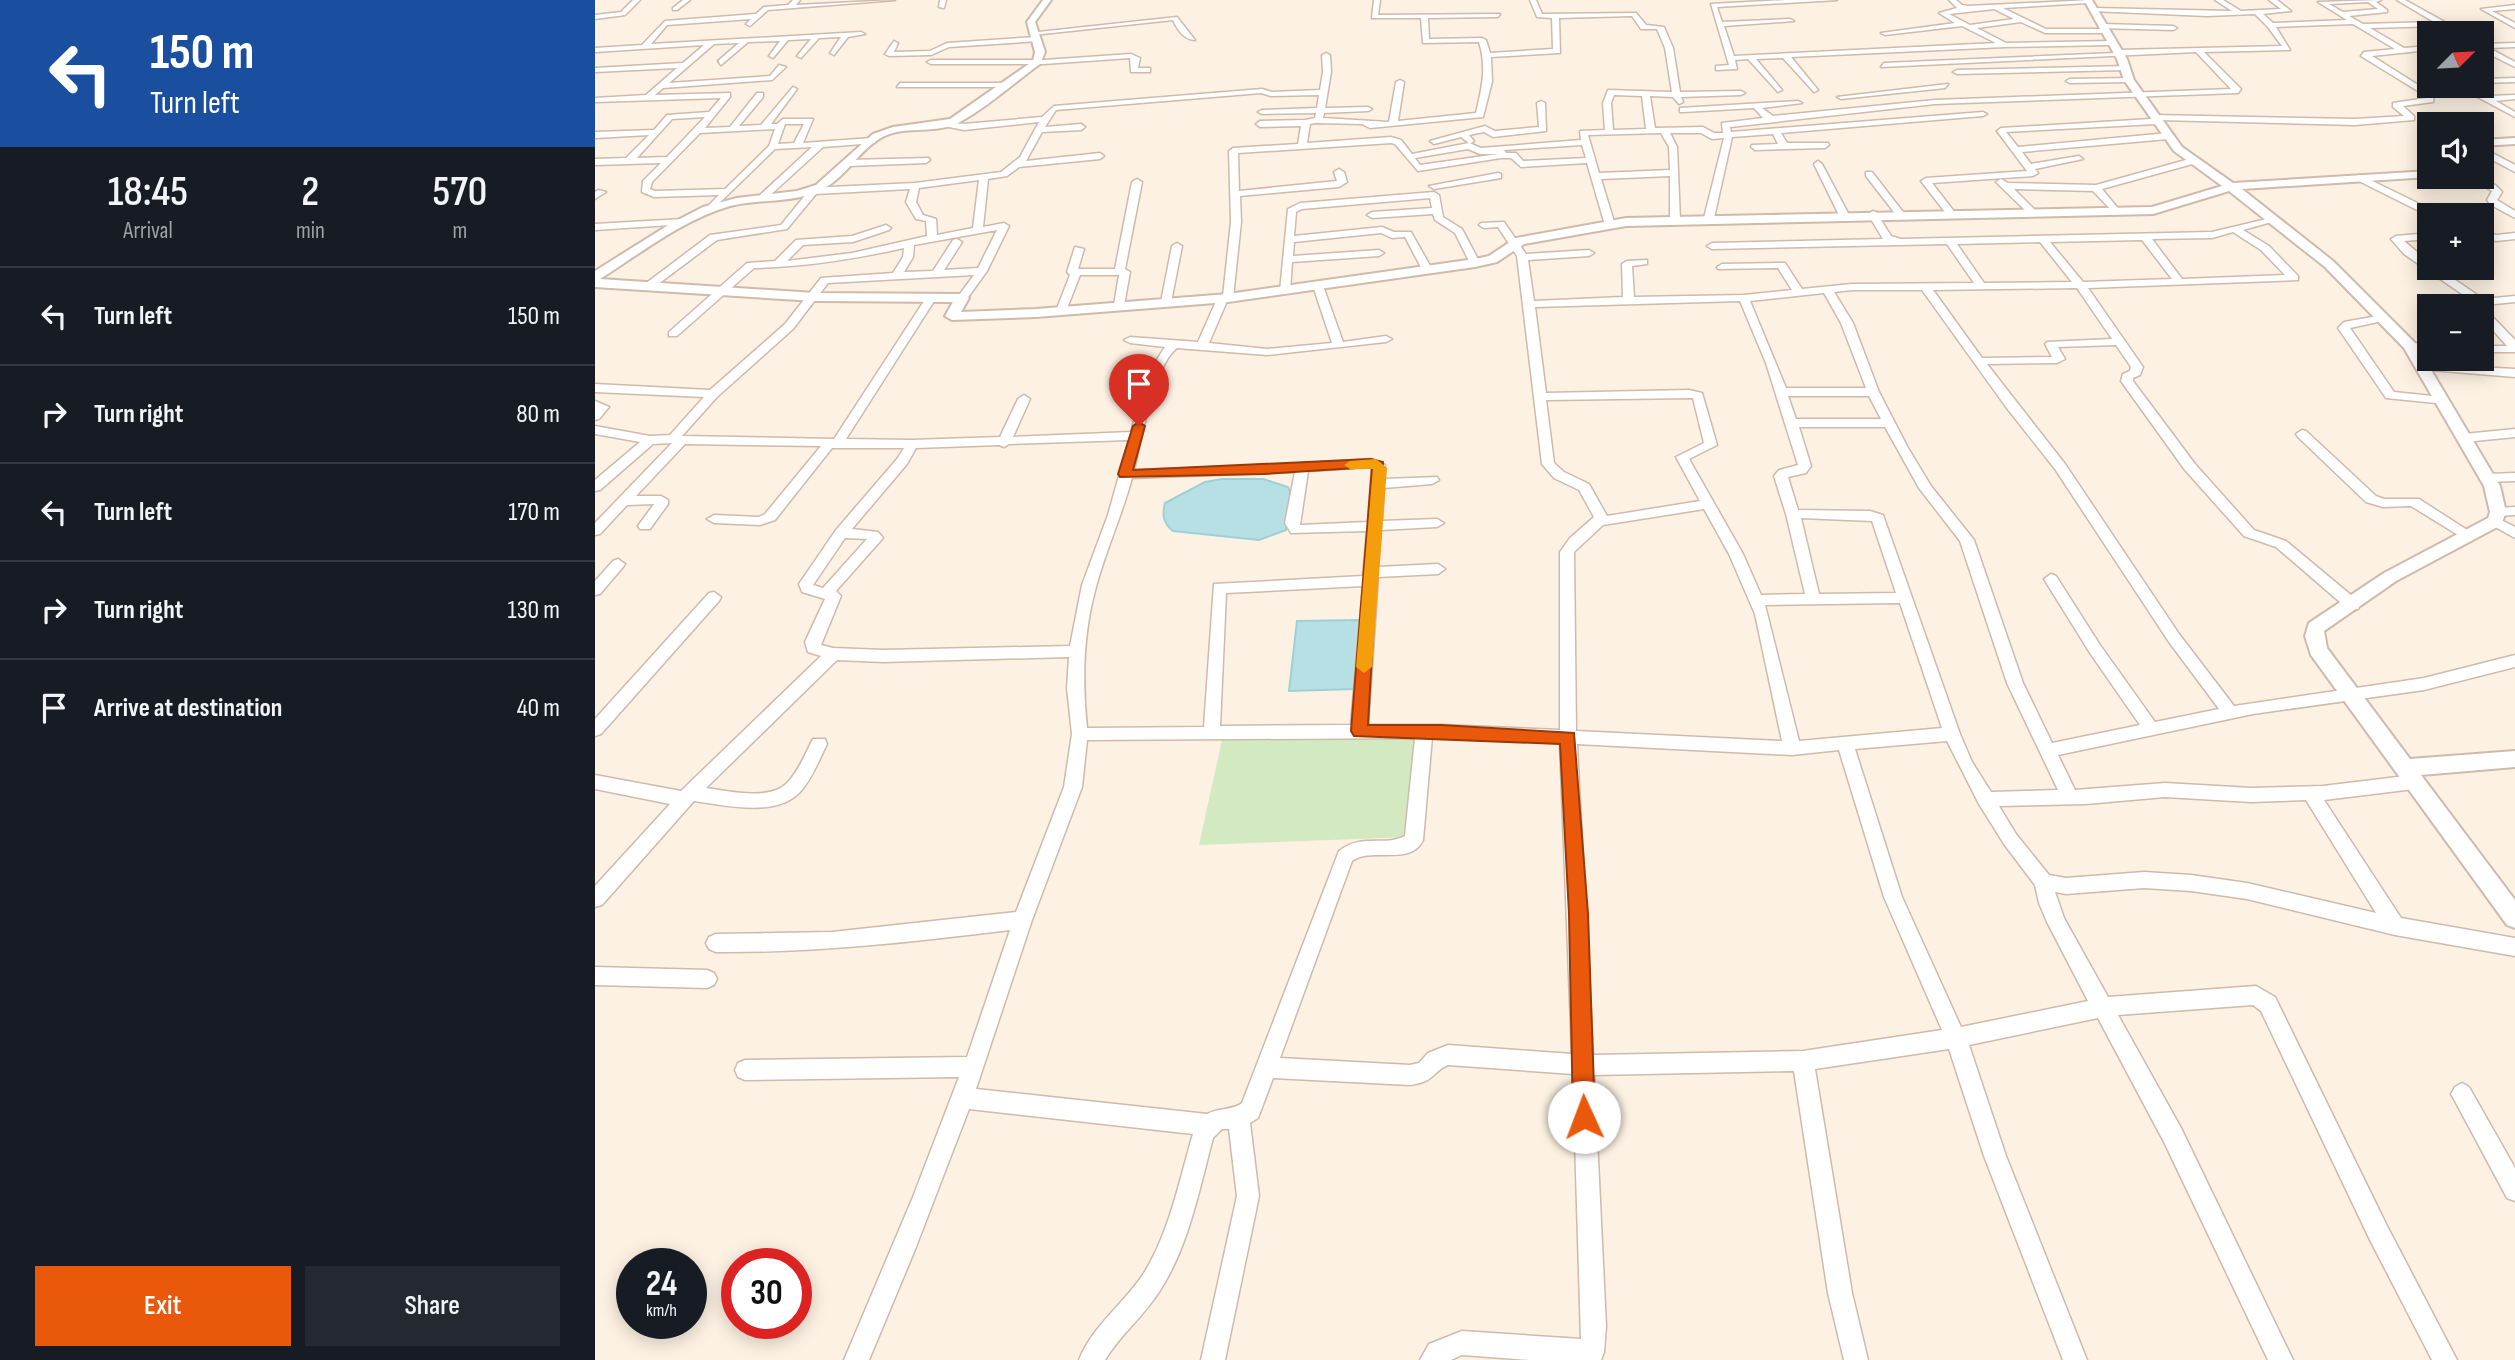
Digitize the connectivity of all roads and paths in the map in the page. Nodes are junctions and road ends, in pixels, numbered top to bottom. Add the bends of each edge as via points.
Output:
1 (637, 0) edge
2 (687, 0) edge
3 (775, 0) edge
4 (797, 0) edge
5 (875, 0) edge
6 (892, 0) edge
7 (1047, 0) edge
8 (1377, 0) edge
9 (1533, 0) edge
10 (1834, 0) edge
11 (1952, 0) edge
12 (2218, 0) edge
13 (2272, 0) edge
14 (2400, 0) edge
15 (2374, 1) edge
16 (2089, 4) edge
17 (2481, 4) dead end
18 (806, 5) junction
19 (790, 6) junction
20 (1994, 6) junction
21 (1454, 7) dead end
22 (2491, 7) junction
23 (2515, 7) edge
24 (766, 8) junction
25 (1968, 8) junction
26 (675, 9) dead end
27 (2257, 12) junction
28 (2240, 13) junction
29 (2515, 13) edge
30 (2341, 14) junction
31 (1498, 15) dead end
32 (757, 16) junction
33 (795, 16) dead end
34 (1426, 16) junction
35 (1555, 16) junction
36 (595, 17) edge
37 (2021, 20) junction
38 (1790, 21) dead end
39 (2436, 21) edge
40 (1719, 23) junction
41 (2359, 24) junction
42 (2417, 24) edge
43 (2271, 25) junction
44 (2515, 26) edge
45 (1966, 28) junction
46 (2173, 28) dead end
47 (2104, 29) junction
48 (1885, 33) dead end
49 (861, 34) dead end
50 (846, 35) junction
51 (1035, 36) junction
52 (816, 37) junction
53 (786, 38) junction
54 (1192, 38) dead end
55 (727, 41) junction
56 (745, 41) junction
57 (712, 42) junction
58 (894, 43) dead end
59 (2111, 43) junction
60 (2005, 45) junction
61 (2515, 45) edge
62 (656, 46) junction
63 (2494, 46) edge
64 (644, 47) junction
65 (2417, 48) edge
66 (2401, 49) junction
67 (595, 50) edge
68 (2199, 51) junction
69 (834, 53) dead end
70 (2119, 53) junction
71 (2494, 53) edge
72 (595, 55) edge
73 (1326, 55) dead end
74 (1487, 55) junction
75 (1784, 55) junction
76 (773, 56) dead end
77 (801, 57) dead end
78 (1750, 57) junction
79 (2027, 57) junction
80 (1732, 58) junction
81 (931, 62) dead end
82 (1037, 62) junction
83 (721, 63) dead end
84 (686, 65) junction
85 (1884, 65) dead end
86 (2515, 65) edge
87 (595, 66) edge
88 (782, 67) dead end
89 (1719, 68) dead end
90 (2125, 68) junction
91 (1147, 69) dead end
92 (1957, 72) dead end
93 (673, 76) junction
94 (595, 80) edge
95 (2129, 80) junction
96 (2494, 80) edge
97 (2515, 80) edge
98 (2070, 81) dead end
99 (1400, 82) dead end
100 (2411, 82) junction
101 (2417, 82) edge
102 (899, 85) dead end
103 (1007, 85) junction
104 (659, 86) junction
105 (1945, 86) dead end
106 (793, 89) dead end
107 (1777, 90) dead end
108 (1814, 90) dead end
109 (1904, 90) junction
110 (1741, 93) dead end
111 (2138, 94) junction
112 (760, 95) dead end
113 (1646, 95) junction
114 (1676, 95) junction
115 (648, 97) junction
116 (1840, 97) dead end
117 (2515, 97) edge
118 (2487, 99) joint
119 (595, 100) edge
120 (1322, 101) junction
121 (1541, 103) dead end
122 (1797, 103) dead end
123 (1932, 103) junction
124 (1368, 104) dead end
125 (1919, 104) junction
126 (1755, 105) junction
127 (1683, 110) junction
128 (1262, 112) dead end
129 (712, 114) junction
130 (1983, 114) dead end
131 (2515, 115) edge
132 (1945, 117) junction
133 (1769, 118) junction
134 (1045, 119) junction
135 (2155, 119) junction
136 (1317, 121) junction
137 (1306, 122) junction
138 (947, 124) junction
139 (1260, 124) dead end
140 (1393, 124) junction
141 (781, 126) junction
142 (764, 127) junction
143 (1081, 127) dead end
144 (733, 128) junction
145 (1039, 130) junction
146 (1691, 130) junction
147 (698, 131) junction
148 (1651, 131) junction
149 (1664, 131) junction
150 (656, 132) junction
151 (1609, 132) junction
152 (1776, 132) junction
153 (1463, 134) junction
154 (1493, 134) junction
155 (595, 135) edge
156 (1728, 135) junction
157 (2168, 136) junction
158 (872, 141) junction
159 (1434, 141) dead end
160 (2515, 141) edge
161 (1585, 142) junction
162 (2494, 142) edge
163 (821, 144) junction
164 (1302, 145) junction
165 (1825, 145) dead end
166 (797, 146) junction
167 (1473, 146) junction
168 (1784, 146) junction
169 (773, 147) junction
170 (1755, 147) dead end
171 (2016, 150) junction
172 (1502, 151) junction
173 (1100, 156) dead end
174 (1409, 156) junction
175 (2494, 157) edge
176 (2079, 159) dead end
177 (671, 160) junction
178 (926, 160) dead end
179 (1590, 160) junction
180 (630, 161) junction
181 (595, 162) edge
182 (849, 163) junction
183 (1019, 164) junction
184 (1818, 164) dead end
185 (2200, 166) junction
186 (2030, 167) junction
187 (2515, 169) edge
188 (1339, 172) dead end
189 (1675, 173) junction
190 (1869, 174) dead end
191 (2417, 175) edge
192 (1498, 176) dead end
193 (1595, 176) junction
194 (1993, 176) junction
195 (1420, 177) junction
196 (984, 178) junction
197 (2360, 178) junction
198 (1137, 183) dead end
199 (915, 186) junction
200 (2005, 186) junction
201 (2231, 187) junction
202 (2096, 188) junction
203 (2494, 188) edge
204 (812, 191) junction
205 (1434, 191) junction
206 (725, 192) junction
207 (1233, 194) junction
208 (763, 197) junction
209 (2417, 206) edge
210 (2515, 208) edge
211 (710, 209) junction
212 (2504, 209) junction
213 (1437, 211) junction
214 (2115, 211) junction
215 (2032, 212) junction
216 (1873, 214) junction
217 (1900, 214) junction
218 (1951, 214) junction
219 (1372, 215) dead end
220 (1844, 215) junction
221 (2515, 215) edge
222 (1709, 218) junction
223 (2271, 219) junction
224 (1675, 220) junction
225 (683, 222) junction
226 (1483, 225) dead end
227 (1610, 225) junction
228 (595, 227) edge
229 (886, 228) dead end
230 (978, 230) junction
231 (2236, 230) junction
232 (2515, 236) edge
233 (2145, 237) junction
234 (2417, 237) edge
235 (2494, 237) edge
236 (932, 238) junction
237 (2042, 238) junction
238 (1289, 240) junction
239 (1949, 241) junction
240 (957, 242) dead end
241 (1895, 242) junction
242 (909, 243) junction
243 (1514, 245) junction
244 (1177, 246) dead end
245 (1713, 246) dead end
246 (1079, 249) dead end
247 (1379, 253) dead end
248 (1589, 253) dead end
249 (1523, 257) junction
250 (1287, 259) junction
251 (2417, 259) edge
252 (1643, 262) dead end
253 (1475, 263) junction
254 (778, 264) junction
255 (1722, 267) dead end
256 (1120, 270) junction
257 (982, 271) junction
258 (1428, 271) junction
259 (936, 272) junction
260 (1076, 272) junction
261 (897, 275) junction
262 (595, 277) edge
263 (2447, 280) edge
264 (595, 283) edge
265 (2180, 283) junction
266 (2080, 285) junction
267 (649, 286) junction
268 (1318, 286) junction
269 (1981, 286) junction
270 (1926, 288) junction
271 (1827, 290) junction
272 (1285, 291) junction
273 (723, 292) junction
274 (1800, 294) junction
275 (2465, 294) edge
276 (815, 298) junction
277 (931, 298) junction
278 (962, 298) junction
279 (1225, 298) junction
280 (1744, 298) junction
281 (2515, 299) edge
282 (1629, 300) junction
283 (1166, 302) junction
284 (2494, 303) edge
285 (1119, 305) junction
286 (1529, 305) junction
287 (1061, 311) junction
288 (2383, 318) junction
289 (2494, 322) edge
290 (673, 334) dead end
291 (1386, 339) dead end
292 (1130, 340) dead end
293 (2119, 342) junction
294 (1175, 345) junction
295 (1203, 345) junction
296 (1339, 345) junction
297 (2410, 346) junction
298 (2417, 346) edge
299 (2515, 348) edge
300 (2494, 349) edge
301 (2417, 358) edge
302 (1980, 362) junction
303 (2425, 371) edge
304 (2488, 371) edge
305 (2515, 373) edge
306 (595, 388) edge
307 (1780, 392) junction
308 (1873, 392) junction
309 (713, 394) junction
310 (1539, 397) junction
311 (1024, 399) dead end
312 (2442, 401) junction
313 (595, 405) edge
314 (595, 416) edge
315 (1791, 423) junction
316 (1890, 423) junction
317 (595, 430) edge
318 (2515, 433) edge
319 (2302, 434) dead end
320 (1136, 436) junction
321 (2464, 438) junction
322 (650, 440) junction
323 (678, 440) junction
324 (1004, 443) junction
325 (912, 444) junction
326 (833, 445) junction
327 (1302, 468) junction
328 (1125, 474) junction
329 (2515, 477) edge
330 (2487, 478) junction
331 (1432, 480) dead end
332 (1378, 484) junction
333 (595, 487) edge
334 (624, 501) junction
335 (1709, 504) junction
336 (1793, 514) junction
337 (2503, 515) edge
338 (714, 519) dead end
339 (1601, 521) junction
340 (1437, 523) dead end
341 (645, 526) dead end
342 (1374, 528) junction
343 (595, 531) edge
344 (841, 533) junction
345 (2515, 533) edge
346 (2468, 534) junction
347 (618, 564) dead end
348 (1438, 569) dead end
349 (1371, 577) junction
350 (2051, 579) dead end
351 (595, 590) edge
352 (827, 593) junction
353 (714, 597) dead end
354 (1905, 598) junction
355 (1814, 599) junction
356 (1757, 600) junction
357 (2353, 605) junction
358 (1076, 651) junction
359 (833, 654) junction
360 (2515, 661) edge
361 (2350, 694) junction
362 (2231, 713) junction
363 (2151, 729) junction
364 (595, 730) edge
365 (1359, 731) junction
366 (1213, 732) junction
367 (1439, 732) junction
368 (1080, 734) junction
369 (1952, 734) junction
370 (1568, 737) junction
371 (1845, 743) junction
372 (819, 744) dead end
373 (1792, 748) junction
374 (2047, 751) junction
375 (2515, 759) edge
376 (2409, 775) junction
377 (595, 782) edge
378 (2311, 794) junction
379 (687, 796) junction
380 (2070, 797) junction
381 (1985, 799) junction
382 (2044, 882) junction
383 (595, 899) edge
384 (2514, 916) edge
385 (1023, 920) junction
386 (2395, 926) junction
387 (716, 943) dead end
388 (2515, 947) edge
389 (595, 976) edge
390 (707, 979) dead end
391 (2103, 1007) junction
392 (1956, 1038) junction
393 (1803, 1061) junction
394 (1583, 1065) junction
395 (1266, 1067) junction
396 (975, 1068) junction
397 (745, 1070) dead end
398 (2462, 1094) dead end
399 (964, 1098) junction
400 (1239, 1117) junction
401 (1209, 1125) junction
402 (2515, 1190) edge
403 (1592, 1356) edge
404 (856, 1360) edge
405 (1091, 1360) edge
406 (1213, 1360) edge
407 (1432, 1360) edge
408 (1856, 1360) edge
409 (2075, 1360) edge
410 (2281, 1360) edge
411 (2445, 1360) edge

1 - 36 street via 623,14
2 - 26 street
3 - 24 street
4 - 19 street
5 - 6 street
5 - 18 street
7 - 51 street via 1031,22
8 - 34 street via 1374,17
9 - 35 street via 1538,15
10 - 40 street via 1714,5
11 - 25 street
12 - 28 street
13 - 27 street via 2288,11
14 - 39 street
15 - 30 street via 2385,11
15 - 30 street via 2321,2
16 - 20 street
16 - 28 street
16 - 47 street
17 - 22 street
18 - 19 street
18 - 33 street
19 - 24 street
20 - 25 street
20 - 37 street
21 - 34 street via 1430,9
22 - 23 street
22 - 29 street
22 - 44 street via 2484,9
24 - 32 street
25 - 45 street via 1943,11
27 - 28 street
27 - 43 street
30 - 41 street
31 - 34 street
32 - 55 street
32 - 64 street via 667,22
34 - 74 street via 1426,41 1482,40
35 - 74 street via 1557,51
35 - 114 street via 1568,12 1634,14 1644,27 1660,27 1669,48
37 - 45 street
37 - 47 street via 2045,31
38 - 40 street
40 - 80 street
41 - 42 street
41 - 43 street
41 - 66 street
43 - 68 street via 2287,48
45 - 48 street
45 - 60 street
46 - 47 street
47 - 59 street
49 - 50 street
50 - 52 street
50 - 69 street
51 - 54 street via 1175,18
51 - 58 street via 945,45 932,53 889,54
51 - 82 street via 1040,52
52 - 53 street
52 - 77 street
53 - 56 street
53 - 76 street
55 - 56 street
55 - 57 street
56 - 83 street
57 - 62 street
57 - 84 street
59 - 60 street
59 - 70 street
60 - 75 street
60 - 79 street
61 - 63 street
62 - 64 street
62 - 87 street via 636,63
64 - 67 street
65 - 66 street
66 - 100 street via 2364,54
68 - 70 street
68 - 111 street via 2238,92
70 - 79 street
70 - 90 street
71 - 86 street
72 - 87 street via 602,56
73 - 120 street
74 - 140 street via 1488,82 1481,115
75 - 78 street
75 - 108 street
78 - 80 street
78 - 107 street
79 - 85 street
80 - 89 street via 1734,67
81 - 82 street
82 - 91 street via 1133,57 1134,70
82 - 103 street
84 - 87 street
84 - 93 street
88 - 104 street via 772,78
90 - 92 street
90 - 95 street
93 - 94 street
93 - 104 street
95 - 98 street
95 - 111 street
96 - 97 street
99 - 140 street
100 - 101 street
100 - 135 street via 2430,95 2430,100 2396,105 2410,116 2407,119
102 - 103 street
103 - 138 street
104 - 115 street
105 - 109 street
106 - 142 street
109 - 116 street
109 - 125 street
110 - 114 street
111 - 123 street
111 - 135 street
112 - 144 street
113 - 114 street
113 - 148 street
113 - 151 street via 1611,92
114 - 127 street
115 - 119 street
115 - 129 street via 727,95
117 - 118 street
118 - 131 street
120 - 124 street
120 - 128 street
120 - 134 street via 1262,90 1054,107
120 - 136 street
121 - 154 street via 1544,128
122 - 126 street
123 - 125 street
123 - 132 street
125 - 133 street
126 - 127 street
126 - 133 street
127 - 146 street
129 - 147 street
129 - 150 street via 670,117
130 - 132 street
132 - 152 street
133 - 156 street via 1725,125
134 - 138 street via 964,127
134 - 145 street
135 - 157 street
135 - 171 street via 2001,131
136 - 137 street
136 - 140 street
137 - 139 street
137 - 164 street
138 - 158 street via 888,131
141 - 142 street
141 - 166 street via 783,122 810,121
141 - 169 street
142 - 144 street
143 - 145 street
144 - 147 street
145 - 183 street
146 - 149 street
146 - 156 street
147 - 177 street
148 - 149 street
148 - 151 street
149 - 189 street via 1673,147
150 - 155 street
150 - 180 street
151 - 161 street via 1586,132
152 - 156 street
152 - 168 street
153 - 154 street via 1485,129
153 - 159 street
153 - 167 street
154 - 172 street
156 - 222 street
157 - 171 street
157 - 185 street
158 - 163 street
158 - 182 street
160 - 162 street
161 - 172 street
161 - 179 street
163 - 166 street
163 - 208 street
164 - 174 street via 1391,140
164 - 207 street via 1231,152
165 - 168 street
166 - 169 street
167 - 172 street via 1480,151
167 - 174 street
168 - 170 street
169 - 206 street
171 - 186 street
172 - 179 street via 1521,164
172 - 195 street
173 - 183 street
174 - 195 street
175 - 187 street
176 - 186 street
177 - 180 street
177 - 206 street via 648,181 645,192
178 - 182 street
179 - 193 street
180 - 181 street
182 - 204 street
183 - 196 street via 1011,172
184 - 220 street
185 - 201 street
185 - 202 street
186 - 194 street via 2032,173
188 - 207 street via 1342,182 1336,185
189 - 193 street
189 - 224 street
190 - 217 street
191 - 197 street
192 - 205 street
193 - 227 street
194 - 200 street
194 - 218 street via 1926,181
195 - 205 street
196 - 199 street
196 - 230 street
197 - 201 street
197 - 209 street
198 - 256 street
199 - 204 street
199 - 236 street via 911,202 919,217 931,219
200 - 202 street
200 - 215 street
201 - 214 street via 2153,209
201 - 223 street
202 - 214 street
203 - 212 street via 2497,194 2492,200
204 - 208 street
204 - 267 street via 784,227 714,237
205 - 213 street
205 - 238 street via 1296,207 1291,211
206 - 211 street
207 - 279 street via 1236,222
208 - 211 street
210 - 212 street
211 - 225 street
212 - 221 street
213 - 219 street
213 - 253 street via 1441,221 1459,231
214 - 215 street
215 - 218 street
216 - 217 street
216 - 220 street
216 - 241 street via 1887,238
217 - 218 street
220 - 222 street
222 - 224 street
223 - 231 street
223 - 288 street via 2329,264
224 - 227 street
225 - 228 street
225 - 262 street
226 - 243 street via 1501,224
227 - 243 street
229 - 254 street via 853,239 800,242
230 - 236 street
230 - 257 street via 1004,226
231 - 233 street via 2212,236
231 - 265 street via 2265,248 2294,278
232 - 235 street
233 - 237 street
233 - 265 street
234 - 251 street via 2396,239
236 - 242 street
237 - 239 street
237 - 266 street
238 - 250 street
238 - 258 street via 1382,230 1405,234
239 - 241 street
239 - 269 street
240 - 259 street
241 - 245 street
242 - 254 street via 852,256
242 - 261 street via 908,257
243 - 249 street
243 - 253 street via 1493,259
244 - 283 street
246 - 260 street via 1071,271
247 - 250 street
248 - 249 street
249 - 286 street
250 - 272 street
252 - 282 street via 1627,264
253 - 258 street
254 - 273 street via 748,266
255 - 274 street via 1781,265
256 - 260 street
256 - 285 street via 1125,272
257 - 259 street
257 - 278 street
258 - 268 street
259 - 261 street
260 - 287 street
261 - 276 street via 825,280
263 - 275 street
264 - 267 street
265 - 266 street
266 - 269 street
266 - 293 street
267 - 273 street
268 - 272 street
268 - 296 street
269 - 270 street
270 - 271 street
270 - 302 street
271 - 274 street
271 - 308 street via 1847,323
272 - 279 street
273 - 276 street
273 - 290 street
274 - 280 street
276 - 277 street
276 - 309 street
277 - 278 street
277 - 326 street
278 - 287 street via 951,316
279 - 283 street
279 - 295 street
280 - 282 street
280 - 307 street
281 - 284 street
282 - 286 street
283 - 285 street
285 - 287 street
286 - 310 street
288 - 297 street
288 - 312 street via 2344,328 2390,395
289 - 299 street
291 - 296 street
292 - 294 street
293 - 302 street via 2051,344 2057,360
293 - 357 street via 2138,370 2127,376 2127,381 2209,491 2249,533 2281,544
294 - 295 street
294 - 320 street via 1153,375
295 - 296 street via 1267,352
297 - 298 street
297 - 301 street
299 - 300 street
302 - 362 street via 2060,467 2174,638
303 - 312 street
304 - 305 street
306 - 309 street
307 - 308 street
307 - 315 street
308 - 316 street
309 - 323 street
310 - 335 street via 1697,396 1711,445 1682,457
310 - 339 street via 1548,464 1584,487
311 - 324 street
312 - 321 street
313 - 314 street via 603,407
315 - 316 street
315 - 336 street via 1805,466 1781,477
316 - 374 street via 1926,488 1967,540 2015,682
317 - 322 street
318 - 321 street
319 - 346 street via 2371,499 2414,502
320 - 324 street
320 - 328 street
321 - 330 street
322 - 323 street
322 - 333 street
323 - 326 street
323 - 334 street
324 - 325 street
325 - 326 street
325 - 344 street
326 - 338 street via 770,517 760,521
327 - 328 street
327 - 332 street via 1376,463 1380,468
327 - 342 street via 1292,528
328 - 358 street via 1089,585
329 - 330 street
330 - 337 street
331 - 332 street
332 - 342 street
334 - 341 street via 661,500
334 - 343 street
335 - 339 street
335 - 356 street
336 - 354 street via 1870,514 1878,518
336 - 355 street
337 - 345 street
337 - 346 street
339 - 370 street via 1579,535 1567,552
340 - 342 street
342 - 349 street
344 - 352 street via 806,584
344 - 352 street via 876,538
346 - 357 street via 2390,577
347 - 351 street
348 - 349 street
349 - 365 street
349 - 366 street via 1219,588
350 - 363 street
352 - 359 street via 834,598 813,648
353 - 364 street
354 - 355 street
354 - 369 street
355 - 356 street
356 - 373 street
357 - 361 street via 2316,628 2314,636 2318,650
358 - 359 street
358 - 368 street
359 - 379 street
360 - 361 street via 2424,684
361 - 362 street
361 - 376 street
362 - 363 street
363 - 374 street
365 - 366 street
365 - 367 street
366 - 368 street
367 - 370 street
367 - 395 street via 1414,840 1404,846 1355,849 1345,856
368 - 385 street via 1073,787
369 - 371 street
369 - 381 street
370 - 373 street
370 - 394 street
371 - 373 street
371 - 392 street via 1892,897
372 - 379 street via 784,795 748,799
374 - 380 street
375 - 376 street
376 - 378 street
376 - 384 street
377 - 379 street
378 - 380 street via 2165,790
378 - 386 street
379 - 383 street
380 - 381 street
381 - 382 street
382 - 386 street via 2066,886 2144,880 2191,883 2247,891
382 - 391 street via 2056,922
385 - 387 street via 806,943
385 - 396 street
386 - 388 street
389 - 390 street
391 - 392 street
391 - 410 street via 2173,1136
391 - 411 street via 2248,994 2263,998
392 - 393 street
392 - 409 street via 1995,1156
393 - 394 street
393 - 408 street via 1840,1293
394 - 395 street via 1458,1055 1435,1060 1424,1073 1410,1075
394 - 403 street
395 - 400 street via 1250,1110
396 - 397 street
396 - 399 street
398 - 402 street
399 - 401 street
399 - 404 street
400 - 401 street via 1221,1117
400 - 406 street via 1248,1196
401 - 405 street via 1168,1252 1152,1282
403 - 407 street via 1462,1343 1444,1349

